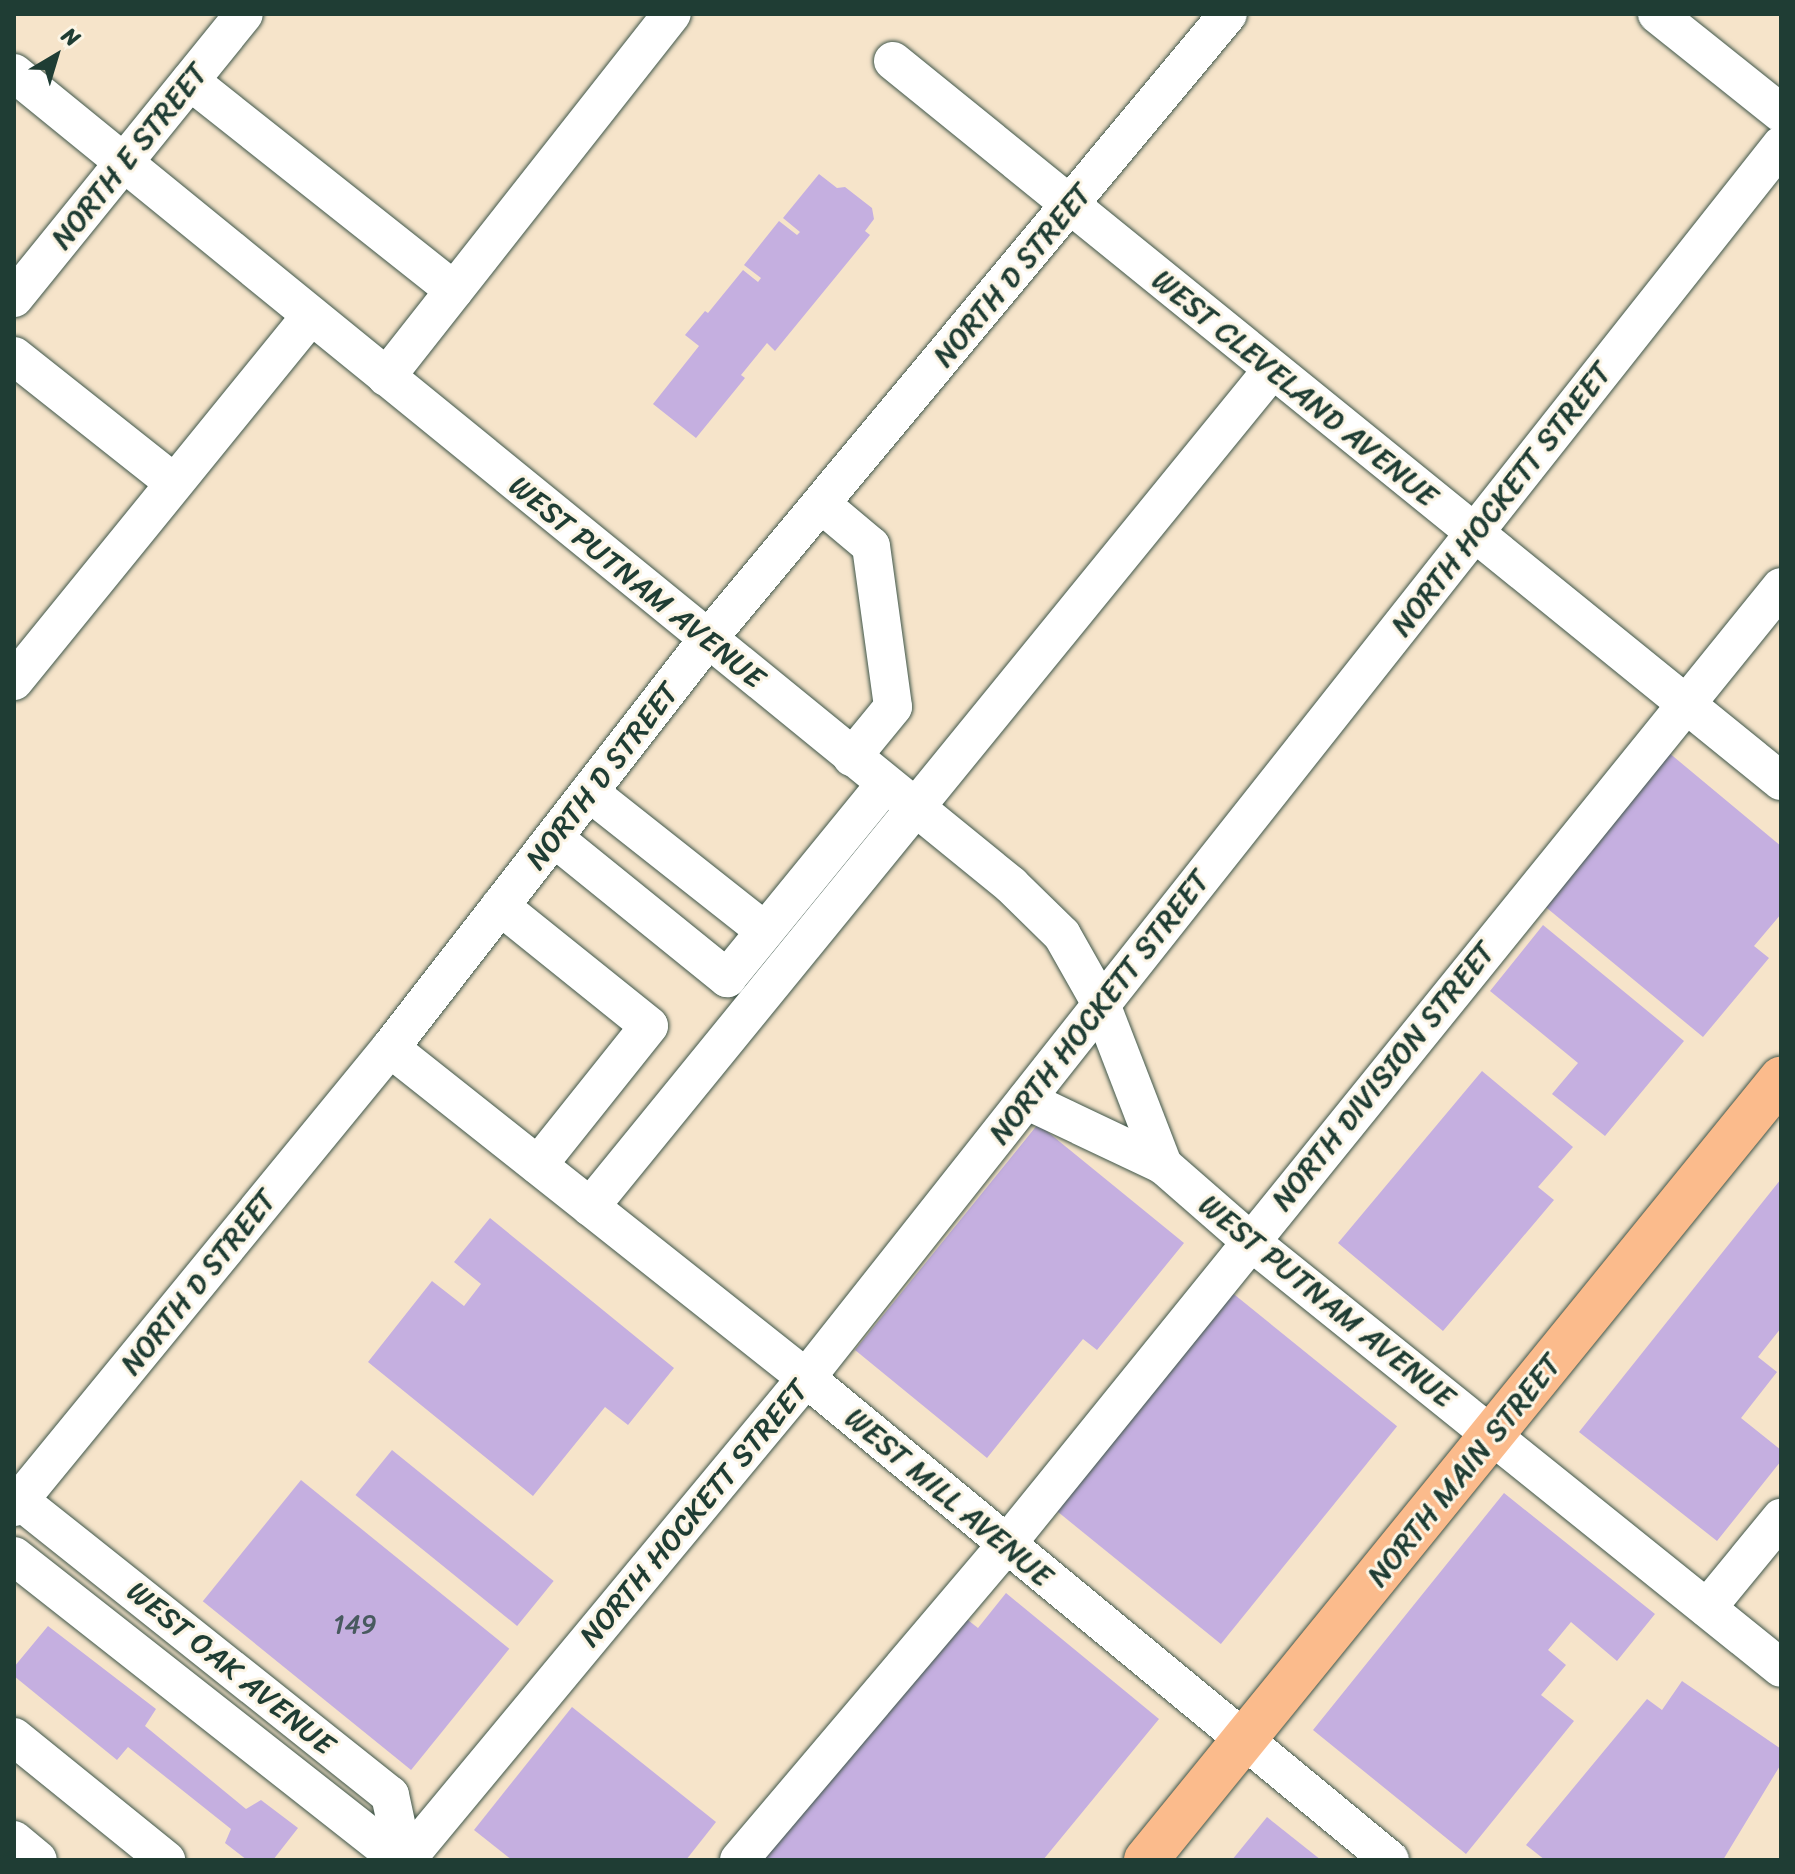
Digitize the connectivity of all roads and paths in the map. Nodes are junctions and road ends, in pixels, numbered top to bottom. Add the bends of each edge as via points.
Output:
1 (244, 14) edge
2 (672, 14) edge
3 (1228, 14) edge
4 (1657, 14) edge
5 (893, 61) dead end
6 (14, 73) edge
7 (190, 81) junction
8 (1781, 113) edge
9 (1781, 145) edge
10 (124, 162) junction
11 (1069, 206) junction
12 (454, 290) junction
13 (14, 298) edge
14 (311, 315) junction
15 (14, 356) edge
16 (1272, 370) junction
17 (386, 377) junction
18 (174, 483) junction
19 (821, 504) junction
20 (1475, 532) junction
21 (1781, 587) edge
22 (707, 640) junction
23 (14, 681) edge
24 (1685, 704) junction
25 (852, 757) junction
26 (1781, 781) edge
27 (885, 784) junction
28 (589, 792) junction
29 (916, 809) junction
30 (554, 838) junction
31 (500, 906) junction
32 (765, 931) junction
33 (1101, 1004) junction
34 (390, 1048) junction
35 (1781, 1079) edge
36 (1026, 1100) junction
37 (538, 1165) junction
38 (1163, 1165) junction
39 (590, 1207) junction
40 (1250, 1241) junction
41 (806, 1378) junction
42 (1492, 1436) junction
43 (17, 1503) edge
44 (1781, 1518) edge
45 (1006, 1545) junction
46 (14, 1556) edge
47 (1707, 1608) junction
48 (1781, 1668) edge
49 (14, 1737) edge
50 (1244, 1738) junction
51 (14, 1840) edge
52 (38, 1860) edge
53 (166, 1860) edge
54 (404, 1860) edge
55 (739, 1860) edge
56 (1146, 1860) edge
57 (1390, 1860) edge

1 - 7 street, NORTH E STREET
2 - 12 street
3 - 11 street, NORTH D STREET
4 - 8 street
5 - 11 street, WEST CLEVELAND AVENUE
6 - 10 street, WEST PUTNAM AVENUE
7 - 10 street, NORTH E STREET
7 - 12 street
9 - 20 street, NORTH HOCKETT STREET
10 - 13 street, NORTH E STREET
10 - 14 street, WEST PUTNAM AVENUE
11 - 16 street, WEST CLEVELAND AVENUE
11 - 19 street, NORTH D STREET
12 - 17 street
14 - 17 street, WEST PUTNAM AVENUE
14 - 18 street
15 - 18 street
16 - 20 street, WEST CLEVELAND AVENUE
16 - 29 street
17 - 22 street, WEST PUTNAM AVENUE
18 - 23 street
19 - 22 street, NORTH D STREET
19 - 25 street via 871,546 893,707
20 - 24 street, WEST CLEVELAND AVENUE
20 - 33 street, NORTH HOCKETT STREET
21 - 24 street, NORTH DIVISION STREET
22 - 25 street, WEST PUTNAM AVENUE
22 - 28 street, NORTH D STREET
24 - 26 street, WEST CLEVELAND AVENUE
24 - 40 street, NORTH DIVISION STREET
25 - 27 street, WEST PUTNAM AVENUE
27 - 29 street, WEST PUTNAM AVENUE
27 - 32 street
28 - 30 street, NORTH D STREET
28 - 32 street
29 - 33 street, WEST PUTNAM AVENUE via 1011,885 1062,935
29 - 39 street
30 - 31 street, NORTH D STREET
30 - 32 street via 727,978
31 - 34 street, NORTH D STREET
31 - 37 street via 649,1026
33 - 36 street, NORTH HOCKETT STREET
33 - 38 street, WEST PUTNAM AVENUE
34 - 37 street, WEST MILL AVENUE
34 - 43 street, NORTH D STREET
35 - 42 main road, NORTH MAIN STREET
36 - 38 street, WEST PUTNAM AVENUE
36 - 41 street, NORTH HOCKETT STREET
37 - 39 street, WEST MILL AVENUE
38 - 40 street, WEST PUTNAM AVENUE
39 - 41 street, WEST MILL AVENUE
40 - 42 street, WEST PUTNAM AVENUE
40 - 45 street, NORTH DIVISION STREET
41 - 45 street, WEST MILL AVENUE
41 - 54 street, NORTH HOCKETT STREET
42 - 47 street, WEST PUTNAM AVENUE
42 - 50 main road, NORTH MAIN STREET
43 - 54 street, WEST OAK AVENUE via 390,1795
44 - 47 street
45 - 50 street, WEST MILL AVENUE
45 - 55 street, NORTH DIVISION STREET
46 - 54 street, WEST OAK AVENUE
47 - 48 street, WEST PUTNAM AVENUE
49 - 53 street
50 - 56 main road, NORTH MAIN STREET
50 - 57 street, WEST MILL AVENUE
51 - 52 street

